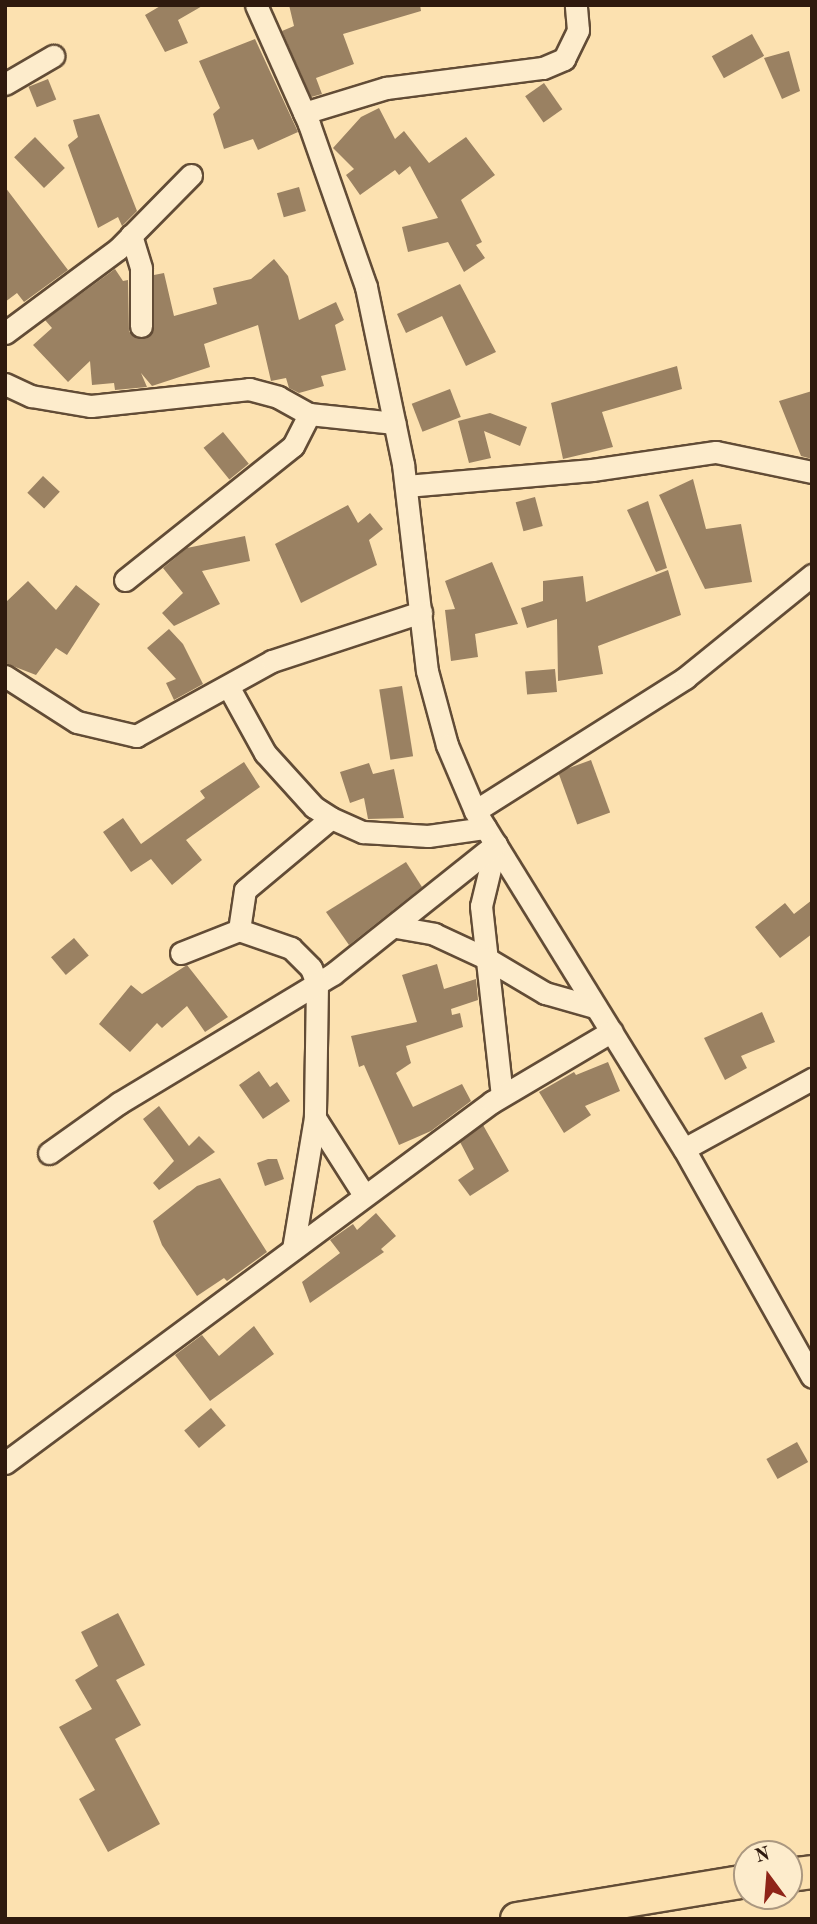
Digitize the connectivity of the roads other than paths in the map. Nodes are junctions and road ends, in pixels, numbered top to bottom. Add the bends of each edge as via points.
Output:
1 (256, 5) edge
2 (576, 5) edge
3 (53, 57) dead end
4 (5, 84) edge
5 (304, 113) junction
6 (191, 175) dead end
7 (131, 235) junction
8 (141, 326) dead end
9 (5, 333) edge
10 (5, 384) edge
11 (309, 414) junction
12 (395, 423) junction
13 (812, 472) edge
14 (406, 485) junction
15 (812, 575) edge
16 (125, 580) dead end
17 (421, 612) junction
18 (5, 677) edge
19 (229, 686) junction
20 (331, 818) junction
21 (485, 828) junction
22 (396, 927) junction
23 (239, 930) junction
24 (181, 953) dead end
25 (486, 957) junction
26 (317, 984) junction
27 (594, 1007) junction
28 (612, 1031) junction
29 (812, 1079) edge
30 (502, 1096) junction
31 (315, 1118) junction
32 (684, 1149) junction
33 (49, 1153) dead end
34 (364, 1195) junction
35 (293, 1249) junction
36 (812, 1377) edge
37 (5, 1463) edge
38 (733, 1883) edge
39 (517, 1919) edge

1 - 5 street
2 - 5 street via 578,30 564,58 543,68 386,88
3 - 4 street
5 - 12 street via 366,287
6 - 7 street
7 - 8 street via 141,268
7 - 9 street
10 - 11 street via 31,396 91,406 248,389 278,397
11 - 12 street
11 - 16 street via 293,446
12 - 14 street
13 - 14 street via 716,452 592,470
14 - 17 street
15 - 21 street via 685,678
17 - 19 street via 272,661
17 - 21 street via 428,671 443,732
18 - 19 street via 77,722 136,736
19 - 20 street via 265,752 314,807
20 - 21 street via 363,832 428,836
20 - 23 street via 245,890
21 - 22 street
21 - 25 street via 481,906
21 - 27 street
22 - 25 street via 434,934
22 - 26 street
23 - 24 street
23 - 26 street via 291,948 312,968
25 - 27 street via 545,993
25 - 30 street
26 - 31 street
26 - 33 street via 119,1103
27 - 28 street
28 - 30 street
28 - 32 street
29 - 32 street
30 - 34 street
31 - 34 street
31 - 35 street
32 - 36 street
34 - 35 street
35 - 37 street
38 - 39 main road

